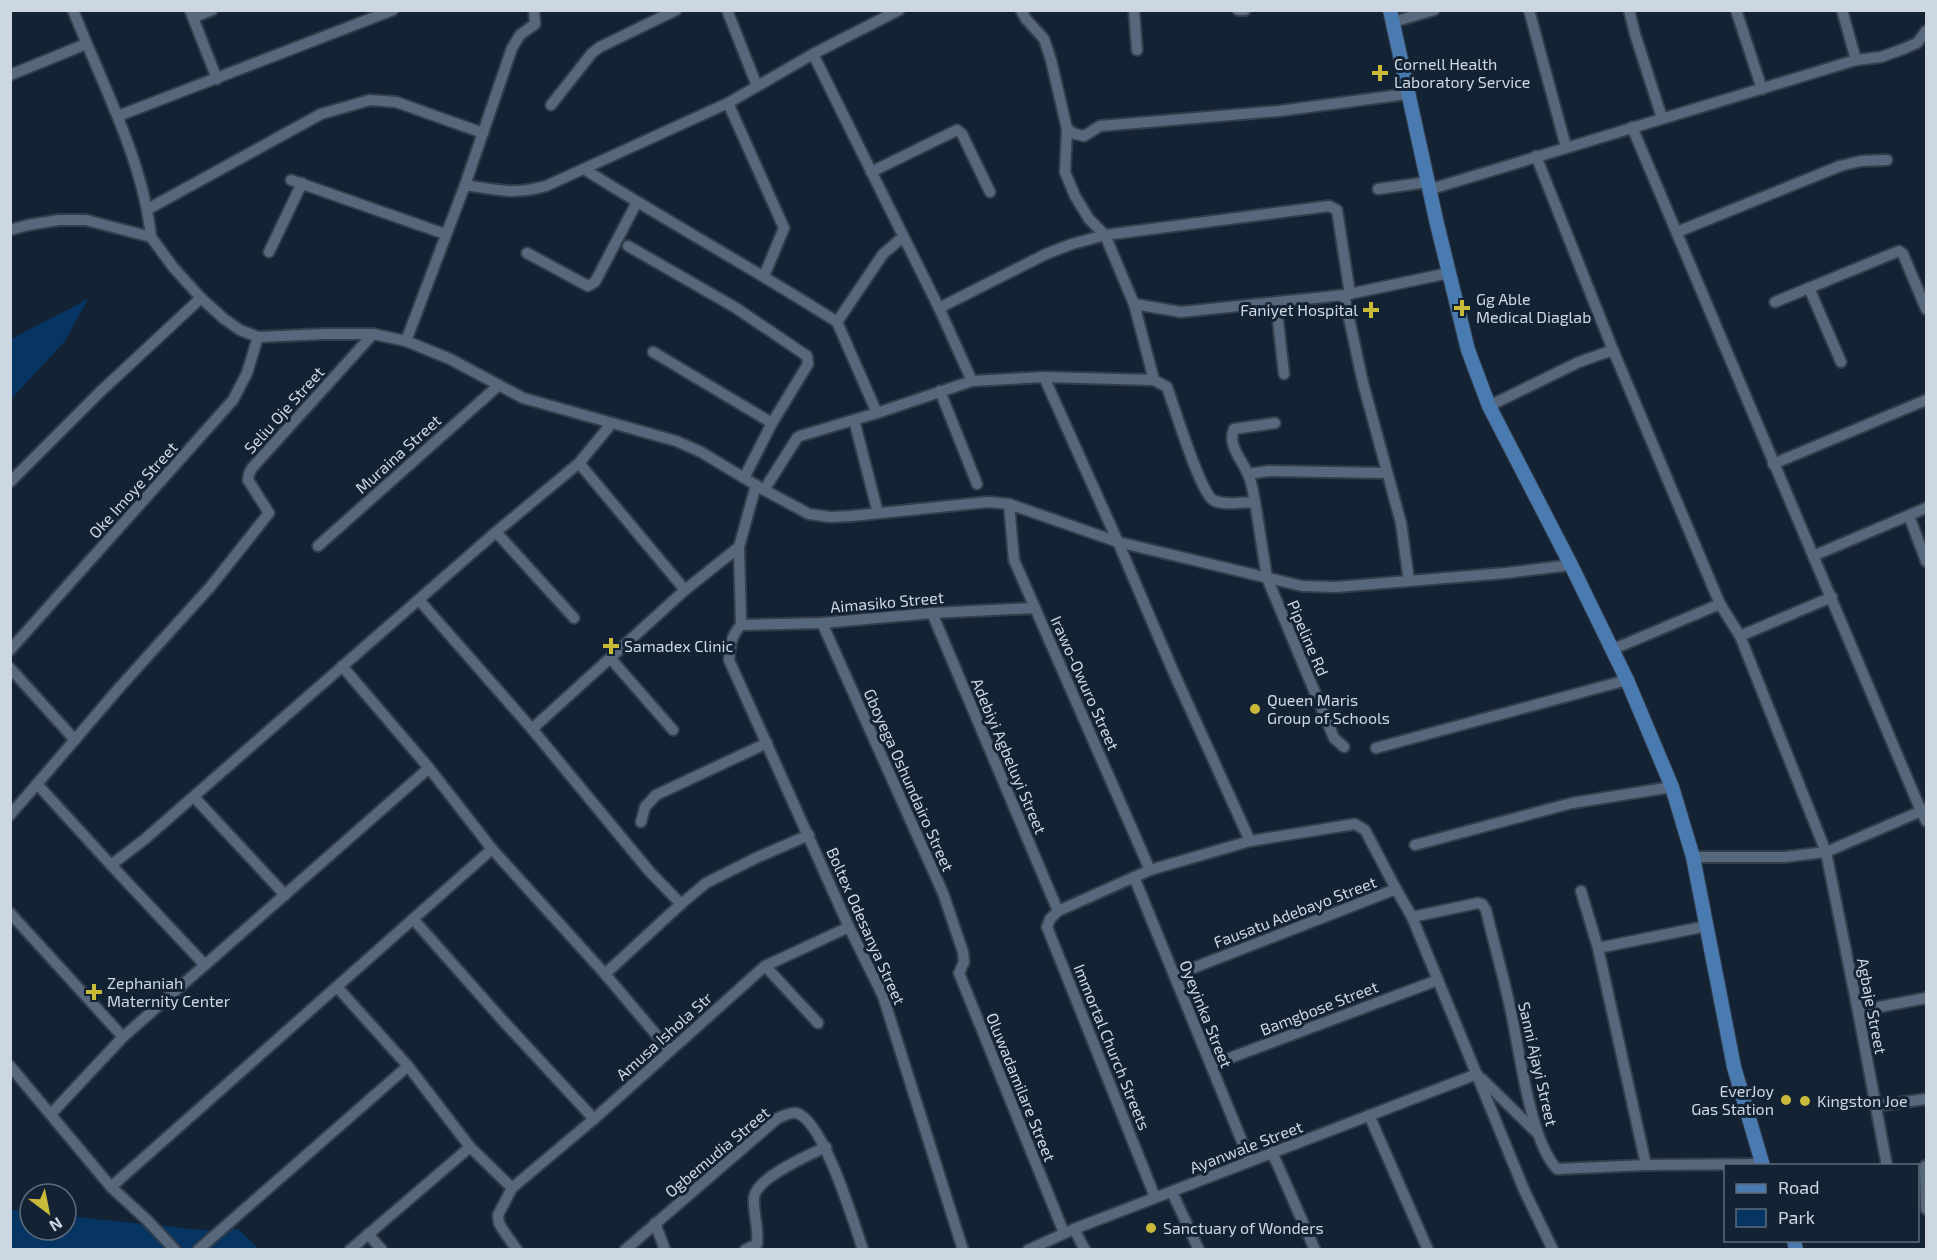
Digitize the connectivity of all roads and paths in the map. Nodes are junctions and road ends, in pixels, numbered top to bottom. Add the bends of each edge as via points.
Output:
1 (73, 10) edge
2 (212, 10) edge
3 (393, 10) edge
4 (534, 10) edge
5 (676, 10) edge
6 (727, 10) edge
7 (899, 10) edge
8 (1021, 10) edge
9 (1134, 10) edge
10 (1238, 10) edge
11 (1245, 10) edge
12 (1434, 10) edge
13 (1529, 10) edge
14 (1629, 10) edge
15 (1736, 10) edge
16 (1842, 10) edge
17 (191, 14) edge
18 (1391, 16) edge
19 (1926, 31) edge
20 (86, 44) junction
21 (1137, 50) dead end
22 (813, 54) junction
23 (1856, 60) junction
24 (10, 75) edge
25 (217, 79) junction
26 (757, 86) junction
27 (1762, 89) junction
28 (1407, 94) junction
29 (728, 103) junction
30 (551, 105) dead end
31 (118, 116) junction
32 (1662, 118) junction
33 (1632, 127) junction
34 (1067, 129) junction
35 (483, 133) junction
36 (1566, 147) junction
37 (1536, 156) junction
38 (1887, 160) dead end
39 (584, 169) junction
40 (871, 172) junction
41 (465, 185) junction
42 (1429, 186) junction
43 (1378, 189) dead end
44 (990, 192) dead end
45 (637, 202) junction
46 (148, 209) junction
47 (10, 230) edge
48 (1677, 232) junction
49 (445, 234) junction
50 (1105, 235) junction
51 (151, 237) junction
52 (903, 237) junction
53 (628, 246) dead end
54 (269, 252) dead end
55 (527, 253) dead end
56 (1449, 273) junction
57 (764, 276) junction
58 (1809, 288) junction
59 (1347, 295) junction
60 (201, 298) junction
61 (1775, 302) dead end
62 (1276, 303) junction
63 (1134, 304) junction
64 (939, 308) junction
65 (1926, 309) edge
66 (837, 322) junction
67 (373, 334) junction
68 (258, 337) junction
69 (406, 341) junction
70 (1613, 350) junction
71 (652, 352) dead end
72 (1841, 362) dead end
73 (1284, 374) dead end
74 (1044, 377) junction
75 (1154, 380) junction
76 (972, 381) junction
77 (499, 385) junction
78 (940, 391) junction
79 (1926, 400) edge
80 (1489, 406) junction
81 (877, 413) junction
82 (854, 420) junction
83 (612, 423) junction
84 (772, 423) junction
85 (1275, 423) dead end
86 (579, 463) junction
87 (1773, 464) junction
88 (1386, 472) junction
89 (1248, 474) junction
90 (744, 478) junction
91 (10, 482) edge
92 (977, 483) dead end
93 (760, 488) junction
94 (1256, 502) junction
95 (1009, 504) junction
96 (1926, 508) edge
97 (878, 513) junction
98 (1909, 516) junction
99 (496, 532) junction
100 (1118, 542) junction
101 (318, 546) dead end
102 (739, 547) junction
103 (1814, 556) junction
104 (1926, 561) edge
105 (1571, 565) junction
106 (1267, 578) junction
107 (1409, 581) junction
108 (685, 590) junction
109 (1832, 597) junction
110 (419, 600) junction
111 (1720, 604) junction
112 (1035, 608) junction
113 (932, 613) junction
114 (574, 618) dead end
115 (822, 623) junction
116 (741, 625) junction
117 (1740, 636) junction
118 (10, 650) edge
119 (1611, 650) junction
120 (611, 659) junction
121 (342, 666) junction
122 (10, 668) edge
123 (1627, 680) junction
124 (532, 729) junction
125 (673, 730) dead end
126 (75, 740) junction
127 (767, 743) junction
128 (1344, 747) dead end
129 (1376, 748) dead end
130 (429, 768) junction
131 (37, 784) junction
132 (1672, 788) junction
133 (194, 797) junction
134 (1924, 814) edge
135 (10, 815) edge
136 (641, 822) dead end
137 (809, 835) junction
138 (1250, 841) junction
139 (1415, 845) dead end
140 (492, 849) junction
141 (1826, 852) junction
142 (1693, 857) junction
143 (111, 865) junction
144 (1150, 870) junction
145 (1134, 877) junction
146 (1396, 889) junction
147 (1581, 891) dead end
148 (285, 895) junction
149 (681, 904) junction
150 (1058, 911) junction
151 (10, 913) edge
152 (1412, 917) junction
153 (413, 919) junction
154 (1707, 926) junction
155 (849, 927) junction
156 (1598, 948) junction
157 (963, 952) joint
158 (204, 964) junction
159 (765, 966) junction
160 (605, 974) junction
161 (1175, 975) junction
162 (1438, 980) junction
163 (337, 987) junction
164 (1926, 998) edge
165 (1858, 1011) junction
166 (818, 1023) dead end
167 (123, 1037) junction
168 (670, 1051) junction
169 (1211, 1065) junction
170 (10, 1066) edge
171 (408, 1066) junction
172 (1477, 1074) junction
173 (1926, 1099) edge
174 (1875, 1106) junction
175 (51, 1114) junction
176 (1369, 1115) junction
177 (594, 1119) junction
178 (1536, 1132) junction
179 (470, 1147) junction
180 (826, 1148) junction
181 (1272, 1152) junction
182 (1250, 1161) junction
183 (1763, 1164) edge
184 (1887, 1164) edge
185 (1646, 1165) junction
186 (1724, 1165) edge
187 (1923, 1166) edge
188 (111, 1187) junction
189 (512, 1188) junction
190 (1172, 1192) junction
191 (1155, 1197) junction
192 (1926, 1209) edge
193 (655, 1223) junction
194 (1069, 1231) junction
195 (368, 1234) junction
196 (175, 1250) edge
197 (198, 1250) edge
198 (350, 1250) edge
199 (382, 1250) edge
200 (517, 1250) edge
201 (625, 1250) edge
202 (665, 1250) edge
203 (745, 1250) edge
204 (863, 1250) edge
205 (963, 1250) edge
206 (1028, 1250) edge
207 (1084, 1250) edge
208 (1199, 1250) edge
209 (1315, 1250) edge
210 (1428, 1250) edge
211 (1554, 1250) edge

1 - 20 street
2 - 17 street
3 - 25 street
4 - 35 street via 535,24 520,35 512,48
5 - 30 street via 591,53
6 - 26 street
7 - 22 street
8 - 34 street via 1044,39
9 - 21 street
10 - 11 street
12 - 18 street
13 - 36 street
14 - 32 street
15 - 27 street
16 - 23 street
17 - 25 street
18 - 28 main road
19 - 23 street via 1917,43 1903,49
20 - 24 street
20 - 31 street
22 - 26 street
22 - 40 street
23 - 27 street
25 - 31 street
26 - 29 street
27 - 32 street
28 - 34 street via 1279,111 1100,126 1084,136
28 - 42 main road
29 - 39 street
29 - 57 street via 782,221 783,228
31 - 46 street
32 - 33 street
33 - 36 street
33 - 48 street
34 - 50 street via 1065,172 1089,219
35 - 41 street
35 - 46 street via 396,102 370,100 321,114
36 - 37 street
37 - 42 street
37 - 70 street, Agbaje Street
38 - 48 street via 1840,166
39 - 41 street via 529,191
39 - 45 street
40 - 44 street via 957,130
40 - 52 street
41 - 49 street
42 - 43 street
42 - 56 main road
45 - 55 street via 592,285
45 - 57 street
46 - 51 street
47 - 51 street via 86,220
48 - 87 street
49 - 54 street via 297,182
49 - 69 street
50 - 59 street via 1333,206 1337,210
50 - 63 street
50 - 64 street via 1046,254
51 - 60 street
52 - 64 street
52 - 66 street via 883,254
53 - 84 street via 736,308 807,356 808,364
56 - 59 street
56 - 80 main road via 1468,350
57 - 66 street
58 - 61 street
58 - 65 street via 1899,250
58 - 72 street
59 - 62 street
59 - 88 street via 1363,383
60 - 68 street via 222,318
60 - 91 street
62 - 63 street via 1180,312
62 - 73 street
63 - 75 street
64 - 76 street
66 - 81 street
67 - 68 street
67 - 69 street
67 - 126 street, Seliu Oje Street via 252,468 248,480 269,513 212,586
68 - 118 street, Oke Imoye Street via 247,373 233,400
69 - 77 street
70 - 80 street via 1579,362
70 - 111 street, Agbaje Street
71 - 84 street
74 - 75 street
74 - 76 street
74 - 100 street
75 - 94 street via 1167,387 1208,495 1219,502
76 - 78 street
77 - 83 street via 523,398
77 - 101 street, Muraina Street
78 - 81 street
78 - 92 street
79 - 87 street
80 - 105 main road
81 - 82 street
82 - 93 street via 797,438
82 - 97 street
83 - 86 street
83 - 90 street via 676,441
84 - 90 street
85 - 89 street, Pipeline Rd via 1234,429 1232,440
86 - 99 street
86 - 108 street
87 - 103 street
88 - 89 street
88 - 107 street via 1401,523
89 - 94 street, Pipeline Rd
90 - 93 street
93 - 97 street via 809,514 830,517
93 - 102 street
94 - 106 street, Pipeline Rd
95 - 97 street via 988,502
95 - 100 street
95 - 112 street, Irawo-Owuro Street via 1014,560
96 - 98 street
98 - 103 street
98 - 104 street
99 - 110 street
99 - 114 street
100 - 106 street
100 - 138 street
102 - 108 street
102 - 116 street
103 - 109 street
105 - 107 street
105 - 119 main road
106 - 107 street via 1302,586 1336,587
106 - 128 street, Pipeline Rd via 1334,738
108 - 120 street
109 - 117 street
109 - 134 street
110 - 121 street
110 - 124 street
111 - 117 street, Agbaje Street
111 - 119 street
112 - 113 street, Aimasiko Street
112 - 144 street, Irawo-Owuro Street
113 - 115 street, Aimasiko Street
113 - 150 street, Adebiyi Agbeluyi Street
115 - 116 street, Aimasiko Street
115 - 157 street, Gboyega Oshundairo Street via 944,893
116 - 127 street, Boltex Odesanya Street via 731,642 729,660
117 - 141 street, Agbaje Street
119 - 123 main road
120 - 124 street
120 - 125 street
121 - 130 street
121 - 133 street
122 - 126 street
123 - 129 street
123 - 132 main road
124 - 149 street
126 - 131 street
127 - 136 street via 656,795 645,807
127 - 137 street, Boltex Odesanya Street
130 - 140 street
130 - 148 street
131 - 135 street
131 - 143 street
132 - 139 street via 1572,803
132 - 142 main road
133 - 143 street
133 - 148 street
134 - 141 street
137 - 149 street via 706,884
137 - 155 street, Boltex Odesanya Street
138 - 144 street
138 - 146 street via 1355,824 1365,830
140 - 153 street
140 - 160 street
141 - 142 street via 1784,857
141 - 165 street, Agbaje Street
142 - 154 main road
143 - 158 street
144 - 145 street
145 - 150 street
145 - 161 street, Oyeyinka Street
146 - 152 street, Fausatu Adebayo Street
146 - 161 street, Fausatu Adebayo Street
147 - 156 street
148 - 158 street
149 - 160 street
150 - 191 street, Immortal Church Streets via 1047,927
151 - 167 street
152 - 162 street, Fausatu Adebayo Street
152 - 178 street, Sanni Ajayi Street via 1478,903 1486,910
153 - 163 street
153 - 177 street
154 - 156 street
154 - 183 main road via 1734,1067
155 - 159 street, Amusa Ishola Str
155 - 205 street, Boltex Odesanya Street via 883,996
156 - 185 street
157 - 194 street, Oluwadamilare Street via 959,973
158 - 167 street
159 - 166 street
159 - 168 street, Amusa Ishola Str
160 - 168 street
161 - 169 street, Oyeyinka Street
162 - 169 street, Bamgbose Street
162 - 172 street, Fausatu Adebayo Street
163 - 171 street
163 - 188 street
164 - 165 street
165 - 174 street, Agbaje Street
167 - 175 street
168 - 177 street, Amusa Ishola Str
169 - 182 street, Oyeyinka Street
170 - 175 street
171 - 179 street
171 - 197 street
172 - 176 street, Ayanwale Street
172 - 178 street
172 - 211 street, Fausatu Adebayo Street
173 - 174 street
174 - 184 street, Agbaje Street
175 - 188 street
176 - 181 street, Ayanwale Street
176 - 210 street
177 - 189 street, Amusa Ishola Str
178 - 185 street, Sanni Ajayi Street via 1557,1169
179 - 189 street
179 - 195 street
180 - 193 street, Ogbemudia Street via 802,1116 796,1113 778,1118
180 - 203 street via 781,1168 757,1190 757,1244
180 - 204 street
181 - 182 street, Ayanwale Street
181 - 209 street
182 - 190 street, Ayanwale Street
185 - 186 street, Sanni Ajayi Street
187 - 192 street
188 - 196 street
189 - 200 street via 498,1215
190 - 191 street, Ayanwale Street
190 - 208 street
191 - 194 street, Ayanwale Street
193 - 201 street, Ogbemudia Street
193 - 202 street
194 - 206 street, Ayanwale Street
194 - 207 street, Oluwadamilare Street
195 - 198 street
195 - 199 street

